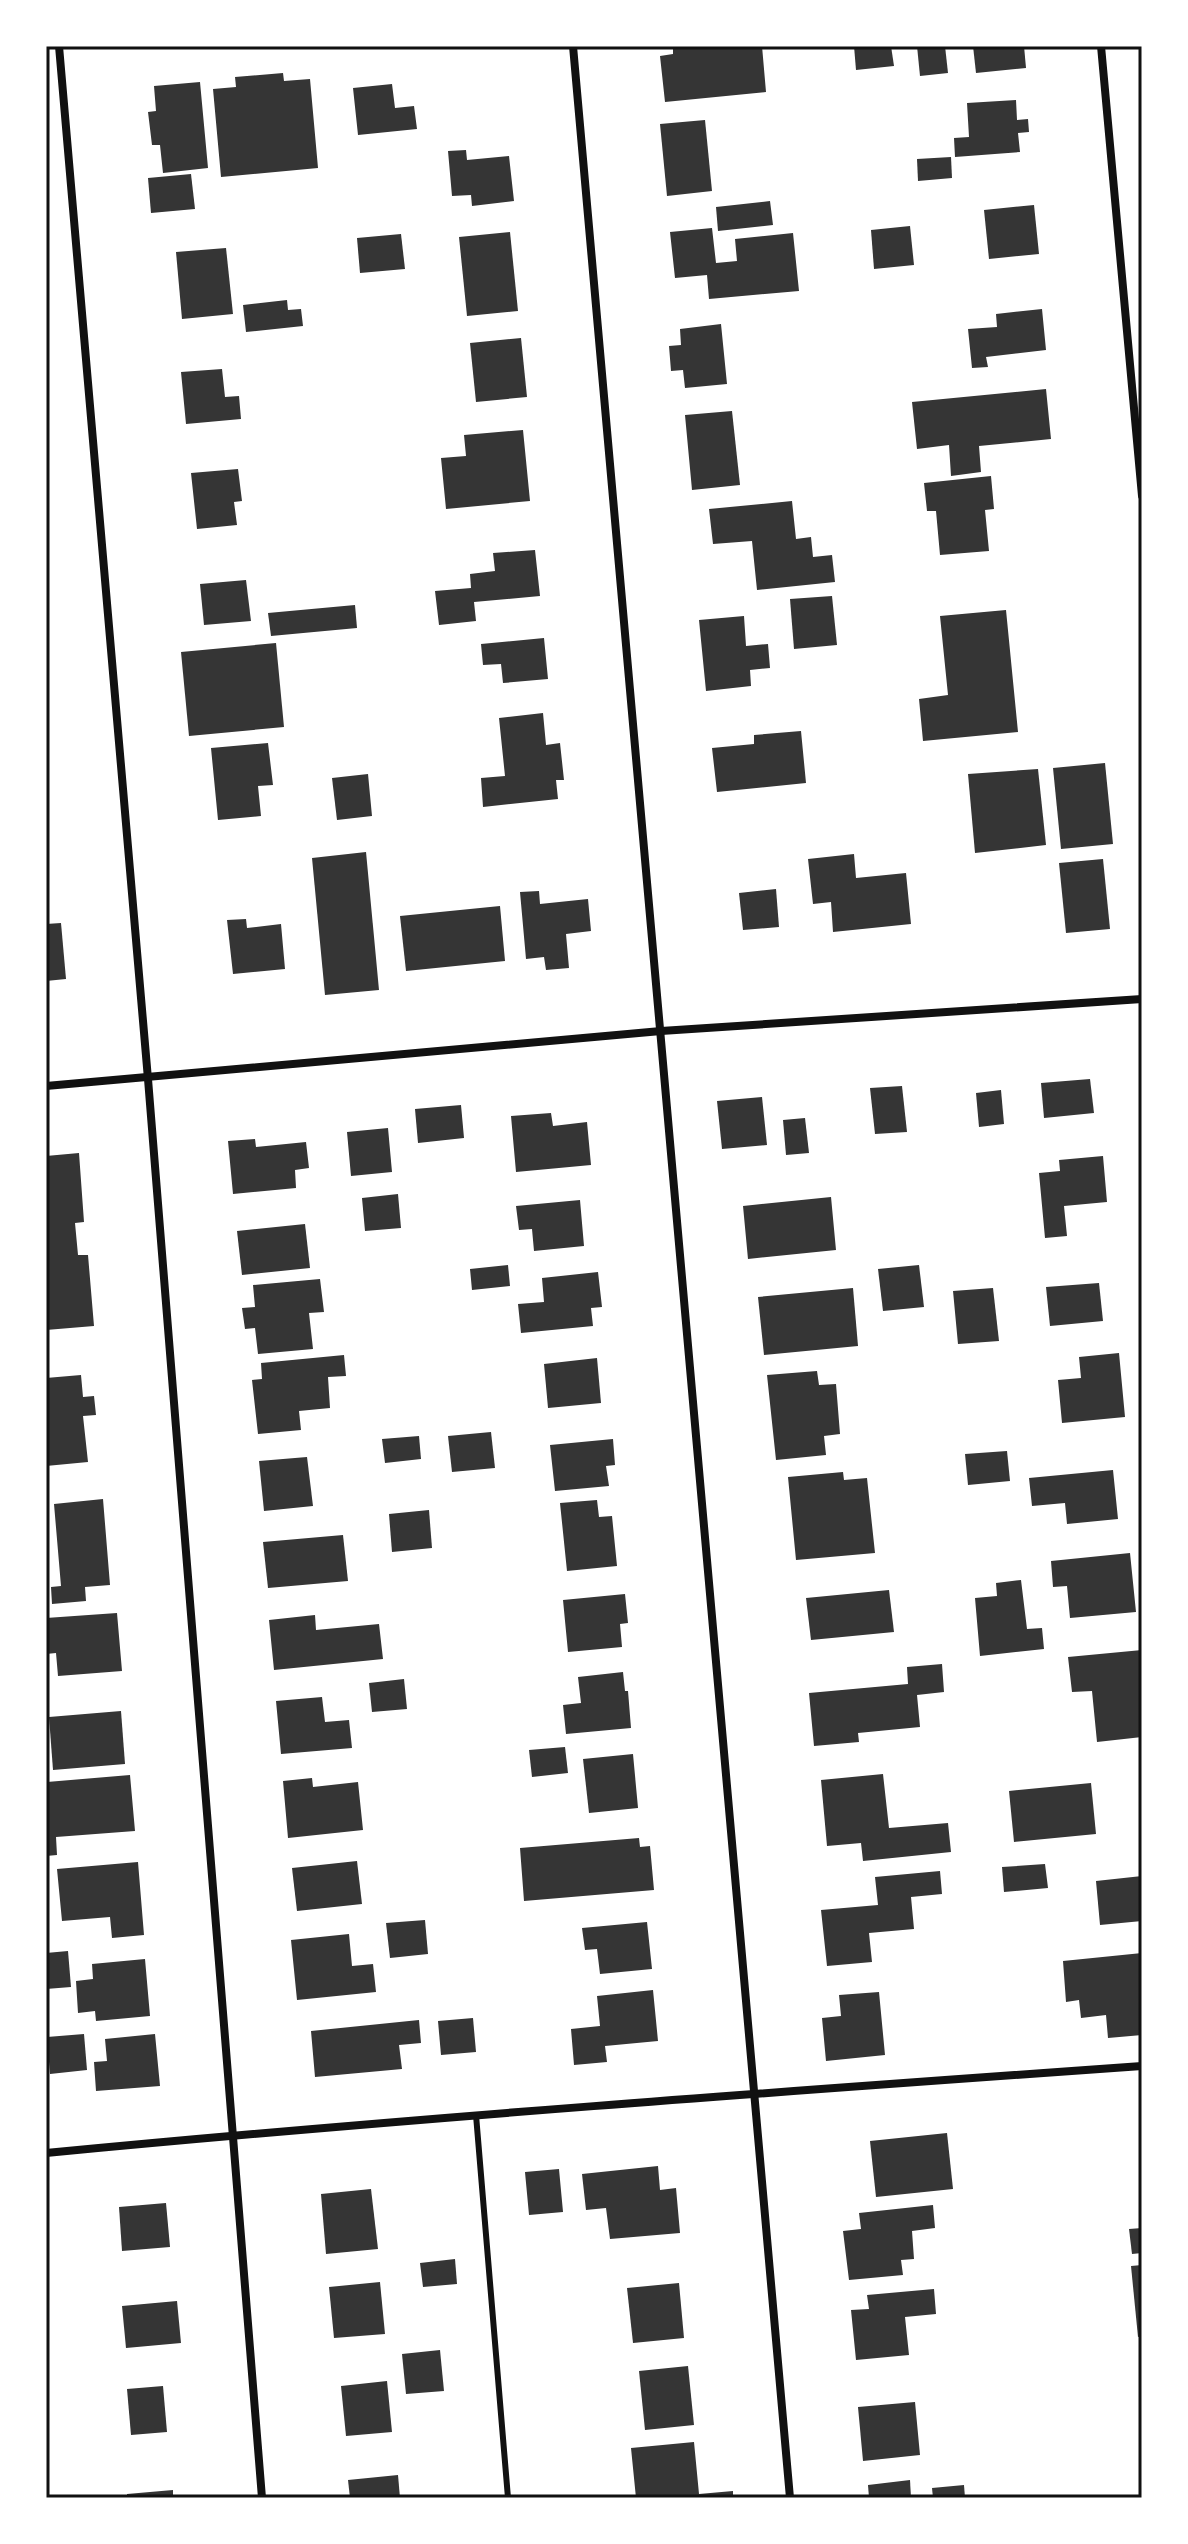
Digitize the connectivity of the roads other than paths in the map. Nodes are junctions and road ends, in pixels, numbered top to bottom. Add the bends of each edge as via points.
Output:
1 (59, 46) edge
2 (573, 46) edge
3 (1101, 46) edge
4 (1142, 496) edge
5 (1142, 999) edge
6 (661, 1031) junction
7 (148, 1079) junction
8 (46, 1086) edge
9 (1142, 2066) edge
10 (753, 2093) junction
11 (476, 2115) junction
12 (232, 2135) junction
13 (46, 2153) edge
14 (262, 2498) edge
15 (508, 2498) edge
16 (790, 2498) edge

1 - 7 street
2 - 6 street
3 - 4 street
5 - 6 street
6 - 7 street
6 - 10 street
7 - 8 street
7 - 12 street
9 - 10 street
10 - 11 street
10 - 16 street
11 - 12 street
11 - 15 lane
12 - 13 street
12 - 14 street

